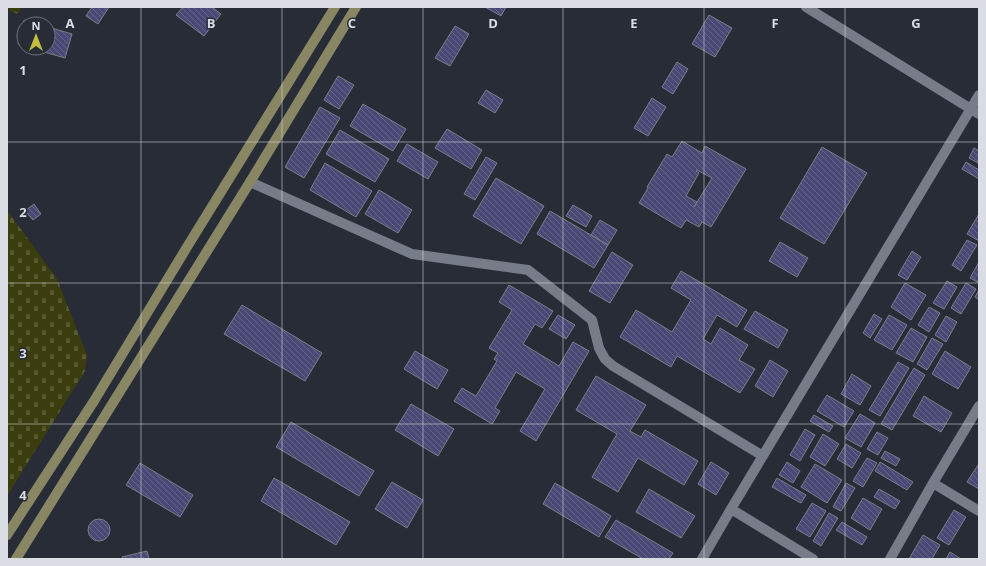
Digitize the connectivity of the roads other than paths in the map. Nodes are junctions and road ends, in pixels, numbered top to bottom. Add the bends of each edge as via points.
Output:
1 (335, 7) edge
2 (356, 7) edge
3 (806, 7) edge
4 (979, 96) edge
5 (975, 112) edge
6 (250, 182) junction
7 (979, 406) edge
8 (763, 456) junction
9 (933, 483) junction
10 (731, 509) junction
11 (979, 511) edge
12 (7, 535) edge
13 (16, 559) edge
14 (702, 559) edge
15 (812, 559) edge
16 (890, 559) edge

1 - 12 main road via 94,401
2 - 6 main road
3 - 5 street
4 - 5 street
5 - 8 street
6 - 8 street via 412,254 528,270 592,320 599,348 605,359 613,366
6 - 13 main road
7 - 9 street
8 - 10 street
9 - 11 street
9 - 16 street
10 - 14 street
10 - 15 street

